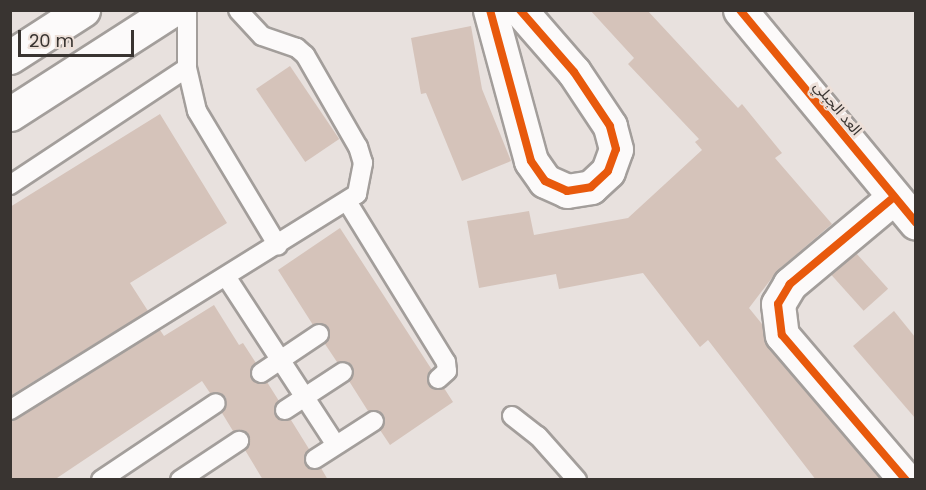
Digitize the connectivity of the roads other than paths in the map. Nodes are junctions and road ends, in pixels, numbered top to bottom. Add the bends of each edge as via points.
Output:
1 (83, 10) edge
2 (172, 10) edge
3 (187, 10) edge
4 (238, 10) edge
5 (490, 10) edge
6 (520, 10) edge
7 (740, 10) edge
8 (10, 57) edge
9 (187, 68) junction
10 (10, 114) edge
11 (10, 185) edge
12 (894, 197) junction
13 (348, 203) junction
14 (915, 223) edge
15 (278, 246) junction
16 (227, 278) junction
17 (319, 334) dead end
18 (280, 360) junction
19 (344, 372) dead end
20 (261, 373) dead end
21 (438, 379) dead end
22 (305, 398) junction
23 (216, 403) dead end
24 (10, 410) edge
25 (285, 410) dead end
26 (512, 416) dead end
27 (374, 420) dead end
28 (239, 441) dead end
29 (336, 445) junction
30 (315, 459) dead end
31 (101, 480) edge
32 (180, 480) edge
33 (577, 480) edge
34 (906, 480) edge

1 - 8 street
2 - 10 street
3 - 9 lane
4 - 13 lane via 262,36 288,44 305,56 358,147 361,179 357,194
5 - 6 street via 531,161 545,181 567,190 591,187 609,171 616,149 610,126 574,72
7 - 12 street, العد الجبلي
9 - 11 lane
9 - 15 lane via 197,111
12 - 14 street, العد الجبلي
12 - 34 street via 790,284 778,304 782,335
13 - 15 lane
13 - 21 lane via 388,288 413,327 446,362 447,371
15 - 16 lane
16 - 18 lane
16 - 24 lane
17 - 18 lane
18 - 20 lane
18 - 22 lane
19 - 22 lane
22 - 25 lane
22 - 29 lane
23 - 31 lane
26 - 33 lane via 538,436
27 - 29 lane
28 - 32 lane
29 - 30 lane

